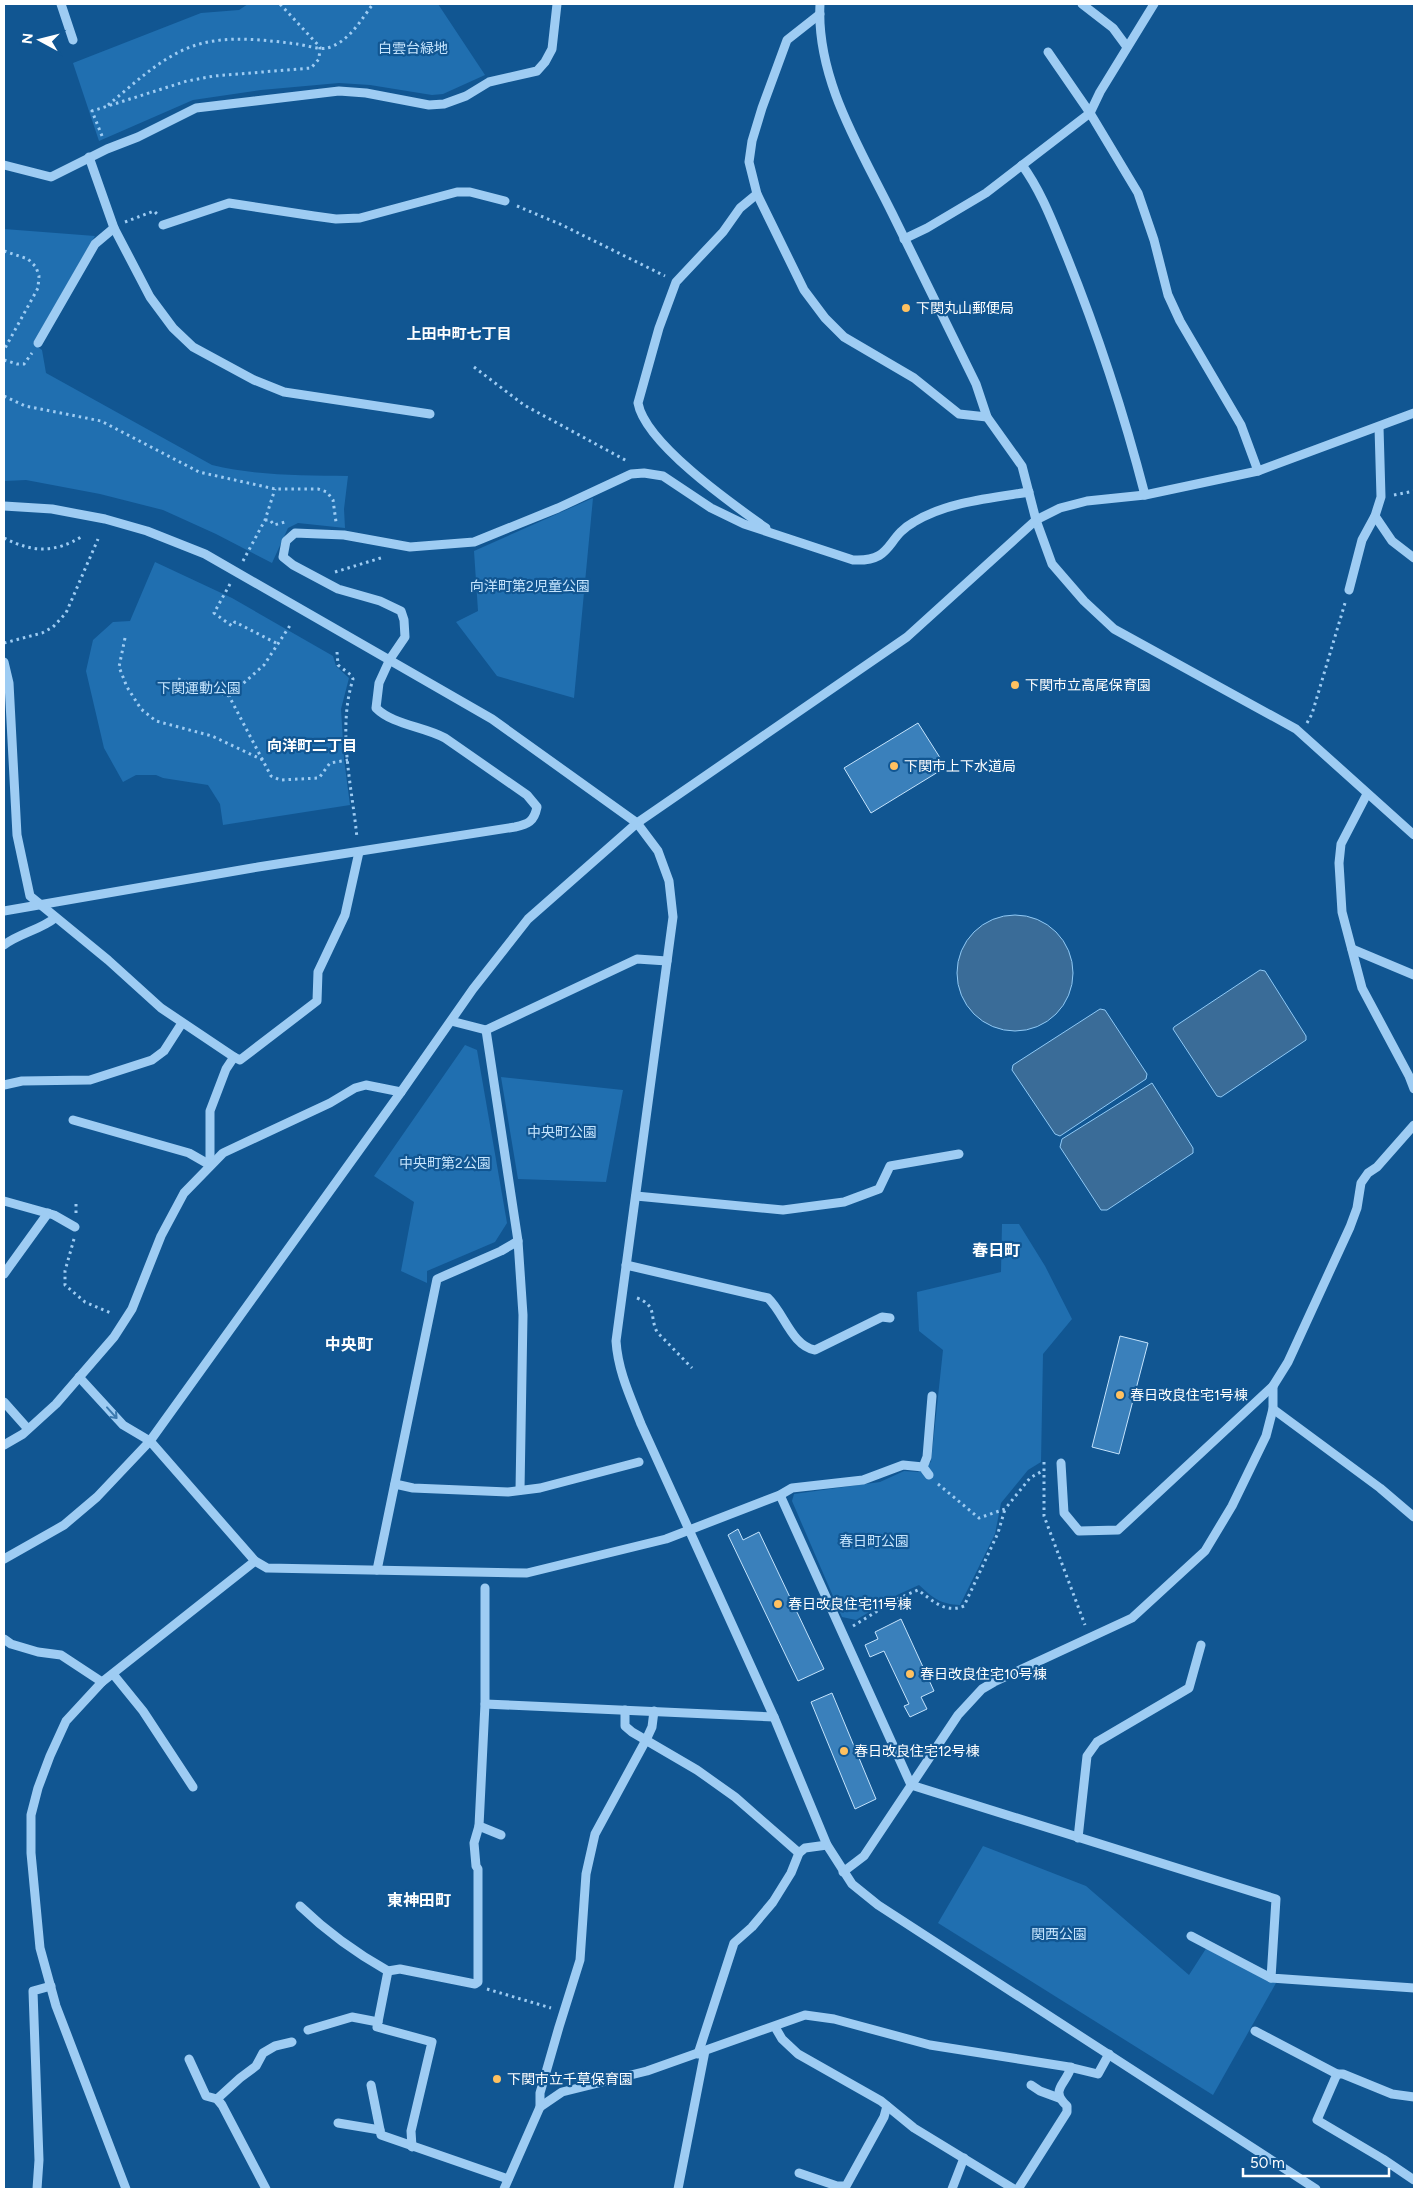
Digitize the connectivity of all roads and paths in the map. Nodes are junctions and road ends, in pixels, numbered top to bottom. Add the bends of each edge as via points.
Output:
1 (61, 4) edge
2 (280, 4) edge
3 (373, 4) edge
4 (557, 4) edge
5 (820, 4) edge
6 (1082, 4) edge
7 (1154, 4) edge
8 (820, 14) junction
9 (73, 40) dead end
10 (320, 47) junction
11 (1127, 47) junction
12 (1048, 52) dead end
13 (106, 107) junction
14 (1090, 112) junction
15 (107, 149) junction
16 (90, 158) junction
17 (4, 164) edge
18 (1022, 165) junction
19 (758, 194) junction
20 (505, 201) joint
21 (163, 226) joint
22 (114, 228) junction
23 (904, 239) junction
24 (4, 251) edge
25 (676, 282) junction
26 (38, 343) dead end
27 (4, 350) edge
28 (31, 355) dead end
29 (4, 360) edge
30 (474, 367) dead end
31 (4, 396) edge
32 (1414, 413) edge
33 (430, 414) dead end
34 (987, 417) junction
35 (1379, 427) junction
36 (1258, 470) junction
37 (644, 472) junction
38 (275, 489) junction
39 (1029, 492) junction
40 (1414, 492) edge
41 (1144, 495) junction
42 (1381, 497) junction
43 (4, 506) edge
44 (1375, 516) junction
45 (265, 520) dead end
46 (1036, 520) junction
47 (336, 522) dead end
48 (774, 534) junction
49 (83, 536) dead end
50 (4, 538) edge
51 (98, 539) dead end
52 (388, 556) dead end
53 (1414, 558) edge
54 (315, 577) junction
55 (1349, 590) joint
56 (214, 614) dead end
57 (290, 624) dead end
58 (125, 638) dead end
59 (4, 643) edge
60 (278, 644) junction
61 (337, 652) dead end
62 (390, 659) junction
63 (4, 662) edge
64 (178, 679) dead end
65 (229, 696) junction
66 (7, 704) edge
67 (1301, 735) junction
68 (263, 760) junction
69 (348, 760) junction
70 (4, 790) edge
71 (14, 791) junction
72 (1367, 794) junction
73 (637, 822) junction
74 (1414, 835) edge
75 (359, 852) junction
76 (38, 905) junction
77 (4, 911) edge
78 (56, 918) junction
79 (4, 945) edge
80 (1352, 949) junction
81 (667, 962) junction
82 (1414, 975) edge
83 (451, 1021) junction
84 (182, 1023) junction
85 (486, 1030) junction
86 (234, 1057) junction
87 (4, 1085) edge
88 (1414, 1089) edge
89 (401, 1092) junction
90 (73, 1120) dead end
91 (1414, 1125) edge
92 (959, 1154) dead end
93 (210, 1166) junction
94 (636, 1196) junction
95 (76, 1201) dead end
96 (6, 1202) edge
97 (4, 1211) edge
98 (48, 1213) junction
99 (74, 1227) junction
100 (518, 1241) junction
101 (626, 1265) junction
102 (4, 1274) edge
103 (637, 1298) dead end
104 (890, 1318) dead end
105 (125, 1320) junction
106 (692, 1368) dead end
107 (79, 1377) junction
108 (1273, 1386) junction
109 (932, 1396) dead end
110 (4, 1402) edge
111 (1273, 1409) junction
112 (28, 1429) junction
113 (150, 1441) junction
114 (4, 1445) edge
115 (639, 1462) dead end
116 (1044, 1462) dead end
117 (1061, 1463) dead end
118 (1044, 1470) junction
119 (926, 1471) junction
120 (395, 1484) junction
121 (520, 1490) junction
122 (780, 1495) junction
123 (1005, 1509) junction
124 (1414, 1517) edge
125 (688, 1530) junction
126 (4, 1559) edge
127 (256, 1562) junction
128 (377, 1570) junction
129 (485, 1588) dead end
130 (841, 1630) junction
131 (1090, 1637) junction
132 (4, 1639) edge
133 (1202, 1645) dead end
134 (113, 1674) junction
135 (102, 1682) junction
136 (485, 1704) junction
137 (625, 1710) junction
138 (654, 1711) junction
139 (774, 1717) junction
140 (646, 1740) junction
141 (911, 1785) junction
142 (193, 1787) dead end
143 (479, 1826) junction
144 (501, 1835) dead end
145 (1078, 1838) junction
146 (827, 1844) junction
147 (799, 1853) junction
148 (843, 1872) junction
149 (300, 1906) dead end
150 (1191, 1936) dead end
151 (388, 1971) junction
152 (1271, 1978) junction
153 (475, 1984) junction
154 (50, 1986) junction
155 (1414, 1988) edge
156 (563, 2016) junction
157 (378, 2022) junction
158 (775, 2027) junction
159 (308, 2030) dead end
160 (1255, 2031) dead end
161 (292, 2042) dead end
162 (702, 2052) junction
163 (1108, 2054) junction
164 (188, 2059) dead end
165 (1071, 2067) junction
166 (1337, 2074) junction
167 (372, 2085) dead end
168 (1031, 2085) dead end
169 (1414, 2097) edge
170 (1059, 2098) junction
171 (217, 2099) junction
172 (887, 2106) junction
173 (540, 2107) junction
174 (338, 2123) dead end
175 (380, 2130) junction
176 (412, 2146) junction
177 (964, 2158) junction
178 (800, 2173) dead end
179 (508, 2179) junction
180 (1414, 2180) edge
181 (37, 2189) edge
182 (126, 2189) edge
183 (266, 2189) edge
184 (504, 2189) edge
185 (678, 2189) edge
186 (952, 2189) edge
187 (1016, 2189) edge
188 (1316, 2189) edge

1 - 9 street
2 - 10 path
3 - 10 path via 348,37 326,48
4 - 15 street via 552,50 537,71 489,82 444,104 429,105 339,91 196,108
5 - 8 street
6 - 11 street via 1113,28
7 - 11 street
8 - 19 street via 787,40 762,108 749,162
8 - 23 street via 828,77
10 - 13 path via 319,59 311,68 205,78
10 - 13 path via 252,38 195,45 155,68
11 - 14 street
12 - 14 street
13 - 15 path via 92,111
14 - 18 street
14 - 36 street via 1138,193 1172,304 1241,425
15 - 16 street
16 - 17 street via 51,177
16 - 22 street
18 - 23 street via 986,193
18 - 41 street via 1048,212 1094,326
19 - 25 street via 740,208 723,232
19 - 34 street via 804,290 824,318 844,337 914,378 959,414
20 - 21 street via 457,192 360,218 336,219 229,203
20 - 25 path via 560,224
21 - 22 path via 154,210
22 - 26 street via 95,244
22 - 33 street via 150,297 173,328 193,347 254,380 284,392
23 - 34 street via 976,384
24 - 27 path via 28,259 36,266 39,276 38,288
25 - 48 street via 659,328 638,403 639,411 654,435 712,489
28 - 29 path via 24,364
30 - 37 path via 524,405 616,453
31 - 38 path via 24,406 101,421 199,472
32 - 35 street
34 - 39 street via 1022,466
35 - 36 street
35 - 42 street
36 - 41 street
37 - 48 street via 663,476 711,508
37 - 54 street via 631,474 474,542 410,547 344,535 295,533 286,541 283,558
38 - 45 path
38 - 47 path via 327,492 333,500
39 - 46 street
39 - 48 street via 990,499 914,521 902,530 884,553 868,561 853,560
40 - 42 path
41 - 46 street via 1087,501 1060,508
42 - 44 street
43 - 62 street via 52,509 105,519 182,544
44 - 53 street via 1392,541
44 - 55 street via 1362,540
46 - 67 street via 1052,564 1114,629 1296,729
46 - 73 street via 907,637
49 - 50 path via 62,547 44,550
51 - 59 path via 66,613 42,633
52 - 54 path
54 - 62 street via 338,589 380,600 401,611 405,637
55 - 67 path via 1312,714
56 - 60 path via 232,626 235,622
57 - 60 path
58 - 68 path via 119,667 141,709 156,721 212,736
60 - 65 path via 264,665
61 - 69 path via 338,664 353,679 346,707
62 - 73 street via 492,719
62 - 75 street via 379,683 376,700 376,708 384,717 432,730 446,738 527,795 537,808 530,823 515,828
63 - 66 street via 9,682
64 - 65 path
65 - 68 path
66 - 71 street
67 - 72 street
68 - 69 path via 271,776 285,780 319,778 330,763
69 - 75 path
70 - 71 street
71 - 76 street via 17,835 30,896
72 - 74 street
72 - 80 street via 1341,844 1339,863 1342,912
73 - 81 street via 658,851 669,881 673,917
73 - 83 street via 528,919
75 - 76 street
75 - 86 street via 345,915 318,972 317,1001 240,1060
76 - 77 street
76 - 78 street
78 - 79 street via 44,926 19,934
78 - 84 street
80 - 82 street
80 - 88 street via 1362,988
81 - 85 street via 637,959
81 - 94 street
83 - 85 street
83 - 89 street
84 - 86 street
84 - 87 street via 164,1051 152,1060 90,1080 22,1081
85 - 100 street
86 - 93 street via 210,1111
89 - 93 street via 366,1085 355,1088 223,1153
89 - 113 street
90 - 93 street via 189,1153
91 - 108 street via 1361,1183 1350,1227 1288,1362
92 - 94 street via 890,1166 879,1189 844,1202 783,1210
93 - 105 street via 184,1193 161,1236
94 - 101 street
95 - 99 path
96 - 97 street
96 - 98 street
98 - 99 street
98 - 102 street
99 - 105 path via 65,1271 66,1285 85,1302
100 - 120 street via 437,1279
100 - 121 street via 523,1315
101 - 104 street via 768,1298 808,1349 815,1350 882,1317
101 - 125 street via 616,1341 617,1359 622,1379
103 - 106 path via 648,1302 657,1332
105 - 107 street
107 - 112 street
107 -> 113 street via 123,1425
108 - 111 street
108 - 117 street via 1118,1530 1079,1532 1064,1513
109 - 119 street
110 - 112 street
111 - 124 street
111 - 131 street via 1257,1458 1205,1551 1132,1618
112 - 114 street
113 - 126 street via 97,1498 64,1525
113 - 127 street
115 - 121 street via 540,1488
116 - 118 path
118 - 123 path via 1030,1478
118 - 131 path via 1044,1516
119 - 122 street via 904,1465 863,1480 792,1488
119 - 123 path via 979,1518
120 - 121 street via 422,1489
120 - 128 street
122 - 125 street
122 - 130 street
123 - 130 path via 995,1541 964,1606 944,1607 918,1590 857,1625
125 - 128 street via 666,1540 527,1573
125 - 139 street
127 - 128 street via 268,1568 283,1569
127 - 134 street
129 - 136 street
130 - 141 street
131 - 141 street via 982,1689 958,1715
132 - 135 street via 11,1644 68,1658
133 - 145 street via 1189,1688 1097,1742 1087,1756
134 - 135 street
134 - 142 street via 143,1711
135 - 154 street via 66,1721 47,1764 31,1815 31,1853 40,1948
136 - 137 street
136 - 143 street
137 - 138 street
137 - 140 street via 626,1726
138 - 139 street
138 - 140 street
139 - 146 street
140 - 147 street via 698,1770 734,1796
140 - 156 street via 594,1834 586,1874 580,1960
141 - 145 street
141 - 148 street via 864,1856
143 - 144 street
143 - 153 street via 474,1843 478,1869 478,1982
145 - 152 street via 1276,1899
146 - 147 street via 805,1848
146 - 148 street
147 - 162 street via 773,1902 734,1944
148 - 163 street via 852,1884 878,1905
149 - 151 street via 344,1944
150 - 152 street
151 - 153 street via 400,1969
151 - 157 street
152 - 155 street
153 - 156 path via 554,2009
154 - 181 street via 34,1991
154 - 182 street
156 - 173 street via 540,2093
157 - 159 street via 352,2017
157 - 176 street via 377,2027 432,2042 411,2131
158 - 162 street
158 - 165 street via 805,2015 818,2015 930,2045
158 - 172 street via 798,2054
160 - 166 street
161 - 171 street via 263,2053 256,2066
162 - 173 street via 647,2071 562,2092
162 - 185 street
163 - 165 street via 1098,2074
163 - 188 street
164 - 171 street via 206,2096
165 - 170 street via 1060,2088
166 - 169 street via 1392,2094
166 - 180 street via 1316,2120
167 - 175 street
168 - 170 street
170 - 187 street via 1067,2106 1067,2112
171 - 183 street
172 - 177 street via 914,2128
172 - 178 street via 846,2186 836,2186
173 - 179 street
174 - 175 street
175 - 176 street via 382,2135
176 - 179 street
177 - 186 street
177 - 187 street
179 - 184 street

